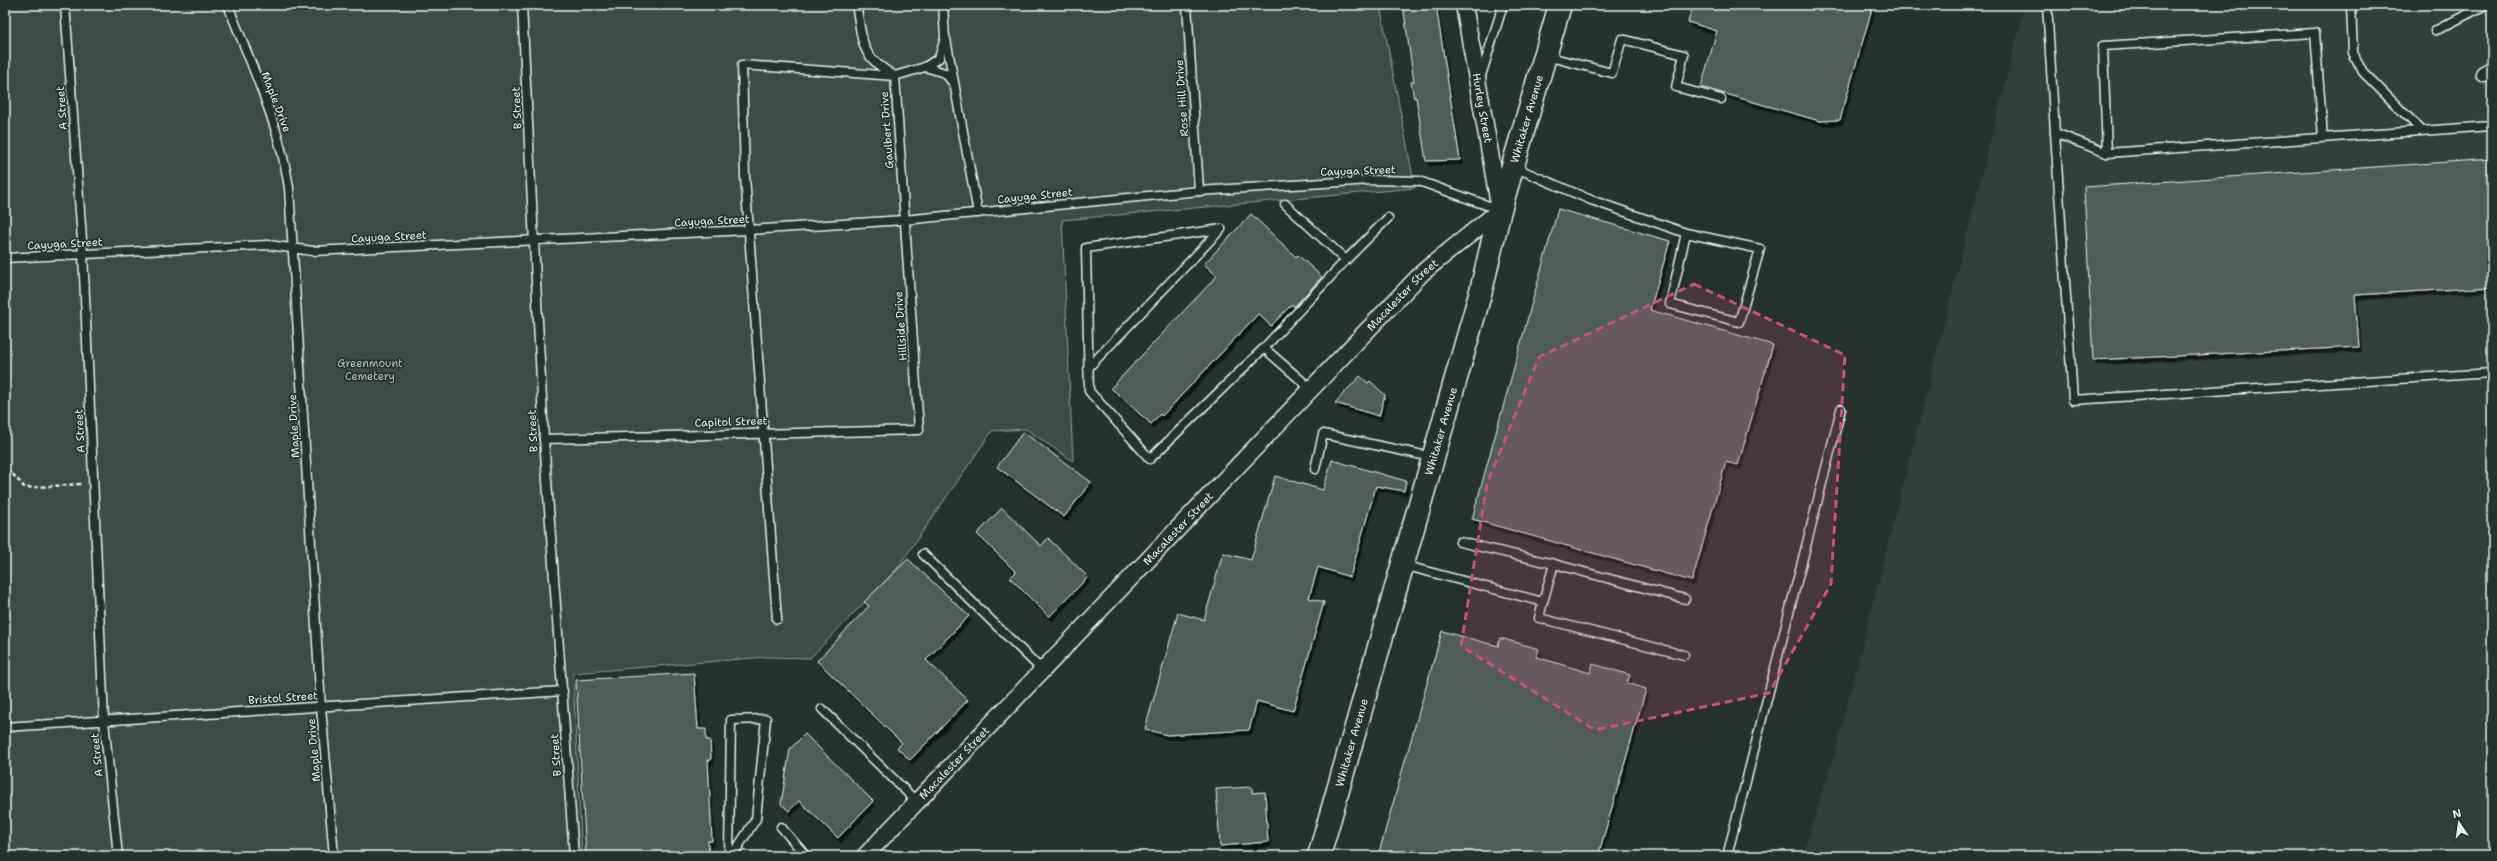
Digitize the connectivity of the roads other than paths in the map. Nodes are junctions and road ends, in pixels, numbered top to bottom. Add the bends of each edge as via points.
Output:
1 (66, 5) edge
2 (228, 5) edge
3 (522, 5) edge
4 (856, 5) edge
5 (943, 5) edge
6 (1187, 5) edge
7 (1464, 5) edge
8 (1503, 5) edge
9 (1560, 5) edge
10 (2047, 5) edge
11 (2351, 5) edge
12 (2485, 5) edge
13 (2435, 31) dead end
14 (945, 38) junction
15 (1545, 56) junction
16 (925, 67) junction
17 (895, 76) junction
18 (955, 85) junction
19 (1478, 85) junction
20 (1721, 99) dead end
21 (2492, 126) edge
22 (2421, 130) junction
23 (2055, 133) junction
24 (2323, 137) junction
25 (2107, 153) junction
26 (1513, 167) junction
27 (1199, 191) junction
28 (1285, 204) dead end
29 (1500, 210) junction
30 (978, 213) junction
31 (1388, 218) dead end
32 (904, 220) junction
33 (748, 230) junction
34 (1686, 233) junction
35 (535, 241) junction
36 (294, 249) junction
37 (83, 253) junction
38 (5, 258) edge
39 (1346, 260) junction
40 (1264, 348) junction
41 (1088, 368) junction
42 (2492, 373) edge
43 (1311, 389) junction
44 (1841, 409) dead end
45 (919, 430) joint
46 (762, 432) junction
47 (544, 439) junction
48 (1433, 457) junction
49 (1315, 469) dead end
50 (1460, 542) dead end
51 (923, 554) dead end
52 (1554, 564) junction
53 (1402, 565) junction
54 (1686, 599) dead end
55 (1542, 602) junction
56 (777, 619) dead end
57 (1684, 655) dead end
58 (1042, 670) junction
59 (563, 691) junction
60 (321, 707) junction
61 (822, 709) dead end
62 (104, 721) junction
63 (5, 726) edge
64 (917, 802) junction
65 (781, 827) dead end
66 (118, 856) edge
67 (334, 856) edge
68 (574, 856) edge
69 (730, 856) edge
70 (806, 856) edge
71 (865, 856) edge
72 (1319, 856) edge
73 (1726, 856) edge

1 - 37 lane, A Street
2 - 36 lane, Maple Drive via 278,135 285,162
3 - 35 lane, B Street
4 - 17 lane, Gaulbert Drive via 865,53 877,66
5 - 14 lane
6 - 27 lane, Rose Hill Drive
7 - 19 street, Hurley Street
8 - 19 lane
9 - 15 main road, Whitaker Avenue
10 - 23 lane
11 - 22 lane via 2354,54 2363,72
12 - 13 lane
14 - 16 lane via 939,58
14 - 18 lane
15 - 20 lane via 1612,74 1622,39 1684,55 1676,87
15 - 26 main road, Whitaker Avenue
16 - 17 lane
16 - 18 lane via 945,73
17 - 32 lane, Gaulbert Drive
17 - 33 lane via 742,65
18 - 30 lane
19 - 29 street, Hurley Street
21 - 22 lane
22 - 24 lane
23 - 25 lane
23 - 42 lane via 2073,400
24 - 25 lane
24 - 25 lane via 2315,33 2103,46
26 - 29 main road, Whitaker Avenue
26 - 34 lane via 1591,200
27 - 29 lane, Cayuga Street via 1371,180 1419,181
27 - 30 lane, Cayuga Street
28 - 39 lane
29 - 43 street, Macalester Street via 1423,272
29 - 48 main road, Whitaker Avenue via 1481,291
30 - 32 lane, Cayuga Street
31 - 39 lane
32 - 33 lane, Cayuga Street
32 - 45 lane, Hillside Drive
33 - 35 lane, Cayuga Street
33 - 46 lane
34 - 34 lane via 1670,304 1739,322 1760,249
35 - 36 lane, Cayuga Street via 313,251
35 - 47 lane, B Street
36 - 37 lane, Cayuga Street via 268,245
36 - 60 lane, Maple Drive
37 - 38 lane, Cayuga Street
37 - 62 lane, A Street
39 - 40 lane
40 - 41 lane via 1150,459 1089,391
40 - 43 lane
41 - 41 lane via 1086,248 1221,229 1171,281
43 - 58 street, Macalester Street
44 - 73 lane
45 - 46 lane, Capitol Street
46 - 47 lane, Capitol Street
46 - 56 lane
47 - 59 lane, B Street
48 - 49 lane via 1323,434
48 - 53 main road, Whitaker Avenue
50 - 52 lane
51 - 58 lane
52 - 54 lane
52 - 55 lane
53 - 55 lane
53 - 72 main road, Whitaker Avenue
55 - 57 lane via 1539,618
58 - 64 street, Macalester Street
59 - 60 lane, Bristol Street
59 - 68 lane, B Street
60 - 62 lane, Bristol Street
60 - 67 lane, Maple Drive
61 - 64 lane
62 - 63 lane, Bristol Street
62 - 66 lane, A Street
64 - 71 street, Macalester Street
65 - 70 lane
69 - 69 lane via 731,720 766,719 756,819

